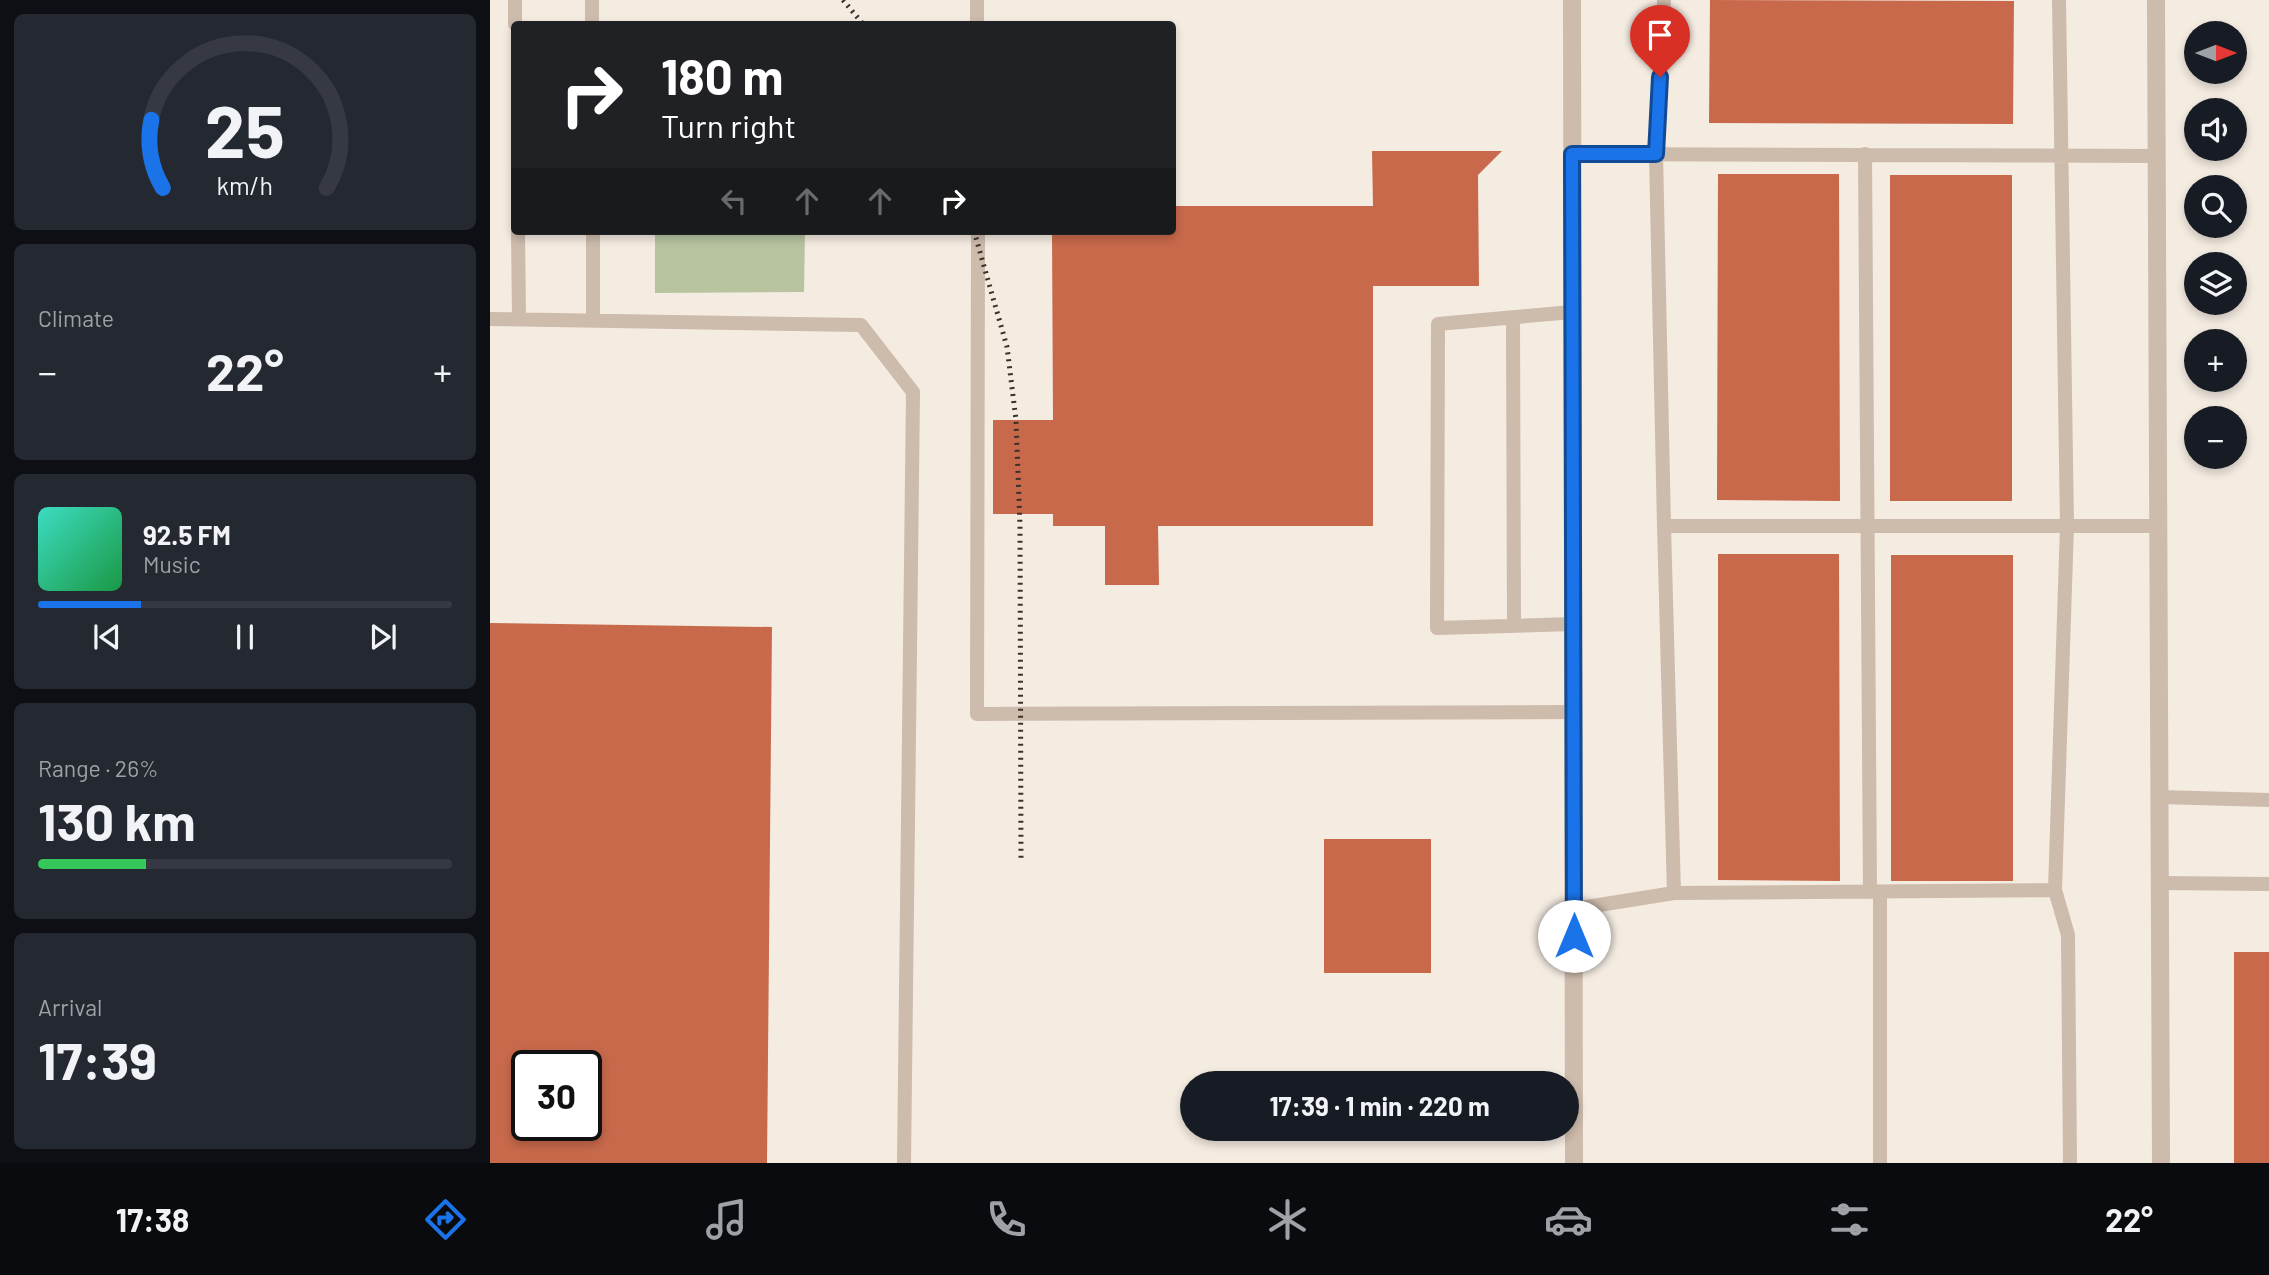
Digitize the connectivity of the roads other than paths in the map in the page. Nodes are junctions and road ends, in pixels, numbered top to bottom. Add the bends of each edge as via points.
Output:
1 (515, 0) edge
2 (592, 0) edge
3 (977, 0) edge
4 (1572, 0) edge
5 (1664, 0) edge
6 (2059, 0) edge
7 (2156, 0) edge
8 (515, 21) edge
9 (592, 21) edge
10 (978, 21) edge
11 (1572, 154) junction
12 (1656, 154) junction
13 (1865, 154) junction
14 (2059, 155) junction
15 (2157, 156) junction
16 (518, 235) edge
17 (593, 235) edge
18 (978, 235) edge
19 (1572, 312) junction
20 (1513, 317) junction
21 (490, 319) edge
22 (519, 319) junction
23 (593, 321) junction
24 (1664, 526) junction
25 (1868, 526) junction
26 (2067, 526) junction
27 (2158, 526) junction
28 (1573, 624) junction
29 (1514, 626) junction
30 (1573, 712) junction
31 (2159, 797) junction
32 (2269, 800) edge
33 (2160, 883) junction
34 (2269, 884) edge
35 (2055, 890) junction
36 (1875, 892) junction
37 (1674, 893) junction
38 (1574, 909) junction
39 (1570, 1071) edge
40 (1573, 1141) edge
41 (904, 1163) edge
42 (1574, 1163) edge
43 (1880, 1163) edge
44 (2070, 1163) edge
45 (2161, 1163) edge

1 - 8 lane
2 - 9 lane
3 - 10 lane
4 - 11 street
5 - 12 lane
6 - 14 lane
7 - 15 street
11 - 12 lane
11 - 19 street
12 - 13 lane
12 - 24 lane
13 - 14 lane
13 - 25 lane
14 - 15 lane
14 - 26 lane
15 - 27 street
16 - 22 lane
17 - 23 lane
18 - 30 lane via 977,714
19 - 20 lane
19 - 28 street
20 - 29 lane
20 - 29 lane via 1438,324 1437,628
21 - 22 lane
22 - 23 lane
23 - 41 lane via 861,325 913,392
24 - 25 lane
24 - 37 lane
25 - 26 lane
25 - 36 lane
26 - 27 lane
26 - 35 lane
27 - 31 street
28 - 29 lane
28 - 30 street
30 - 38 street
31 - 32 lane
31 - 33 street
33 - 34 lane
33 - 45 street
35 - 36 lane
35 - 44 lane via 2068,936
36 - 37 lane
36 - 43 lane
37 - 38 lane
38 - 39 street
40 - 42 street

